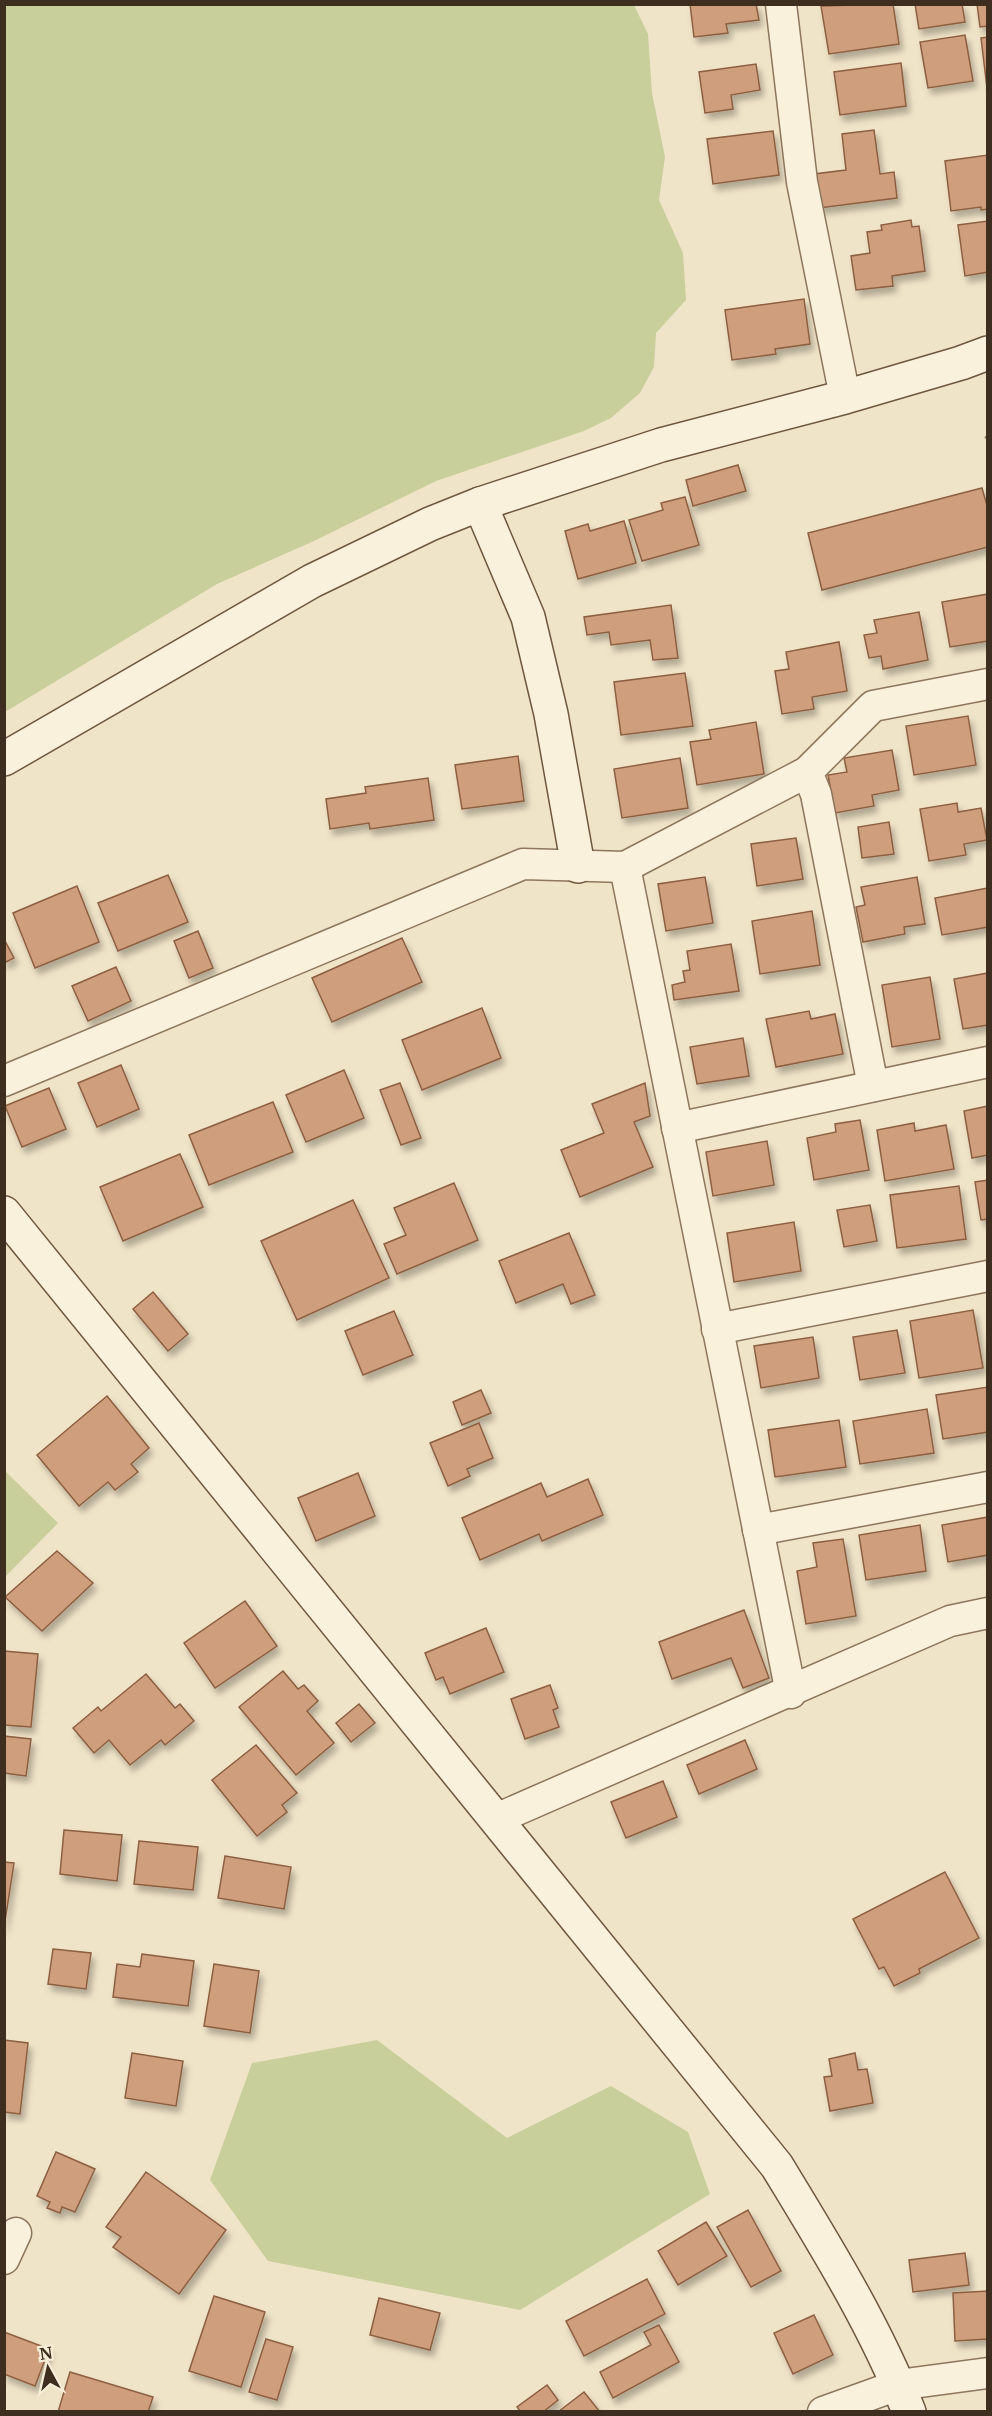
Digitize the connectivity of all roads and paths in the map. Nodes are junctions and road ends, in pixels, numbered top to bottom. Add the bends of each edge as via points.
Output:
1 (781, 4) edge
2 (987, 352) edge
3 (845, 397) junction
4 (480, 504) junction
5 (987, 686) edge
6 (4, 759) edge
7 (807, 772) junction
8 (578, 866) junction
9 (625, 867) junction
10 (987, 1062) edge
11 (4, 1081) edge
12 (873, 1086) junction
13 (677, 1128) junction
14 (4, 1213) edge
15 (987, 1276) edge
16 (717, 1329) junction
17 (987, 1487) edge
18 (758, 1530) junction
19 (987, 1613) edge
20 (790, 1693) junction
21 (496, 1819) junction
22 (987, 2373) edge
23 (904, 2398) edge
24 (823, 2412) edge

1 - 3 street via 802,182
2 - 3 street
3 - 4 street via 662,445
4 - 6 street via 429,524 312,581
4 - 8 street via 528,617 551,714
5 - 7 street via 873,706
7 - 9 street
7 - 12 street via 816,794
8 - 9 street
8 - 11 street via 523,864
9 - 13 street
10 - 12 street
12 - 13 street
13 - 16 street
14 - 21 street
15 - 16 street
16 - 18 street
17 - 18 street
18 - 20 street
19 - 20 street via 950,1621
20 - 21 street
21 - 23 street via 777,2166 831,2253
22 - 23 street
23 - 24 street

